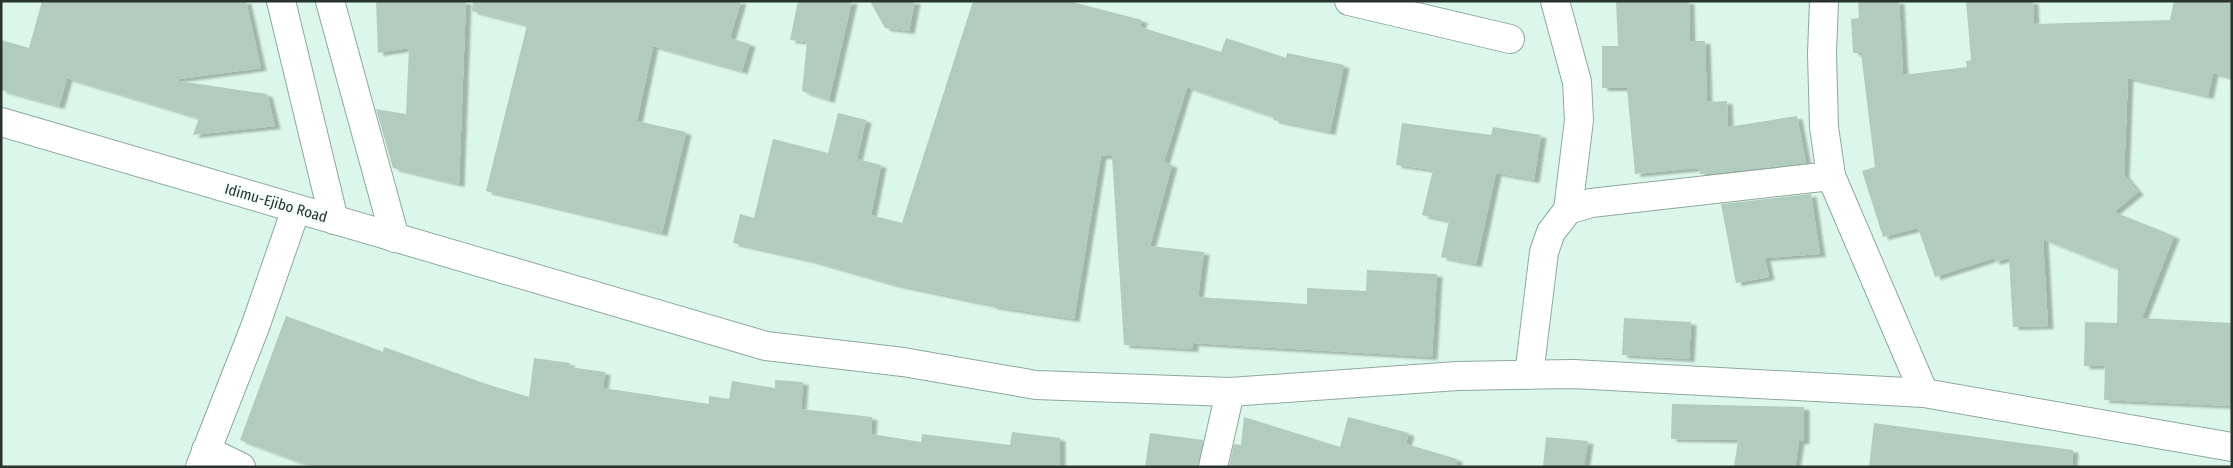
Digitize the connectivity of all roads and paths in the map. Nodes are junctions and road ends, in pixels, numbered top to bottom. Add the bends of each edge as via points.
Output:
1 (281, 1) edge
2 (330, 1) edge
3 (1349, 1) edge
4 (1555, 1) edge
5 (1824, 1) edge
6 (1510, 39) dead end
7 (1, 122) edge
8 (1831, 176) junction
9 (296, 209) junction
10 (1568, 210) junction
11 (334, 220) junction
12 (395, 238) junction
13 (1529, 375) junction
14 (1230, 392) junction
15 (1924, 393) junction
16 (2232, 447) edge
17 (203, 458) edge
18 (240, 467) edge
19 (1213, 467) edge

1 - 11 street, Idimu-Ejibo Road
2 - 12 street
3 - 6 street
4 - 10 street via 1577,82 1579,120
5 - 8 street via 1824,127
7 - 9 street, Idimu-Ejibo Road
8 - 10 street via 1591,204
8 - 15 street
9 - 11 street, Idimu-Ejibo Road
9 - 17 street via 255,327
10 - 13 street via 1551,232 1544,252
11 - 12 street
12 - 14 street via 766,346 903,362 1036,385
13 - 14 street via 1457,376
13 - 15 street via 1573,374
14 - 19 street
15 - 16 street
17 - 18 street

